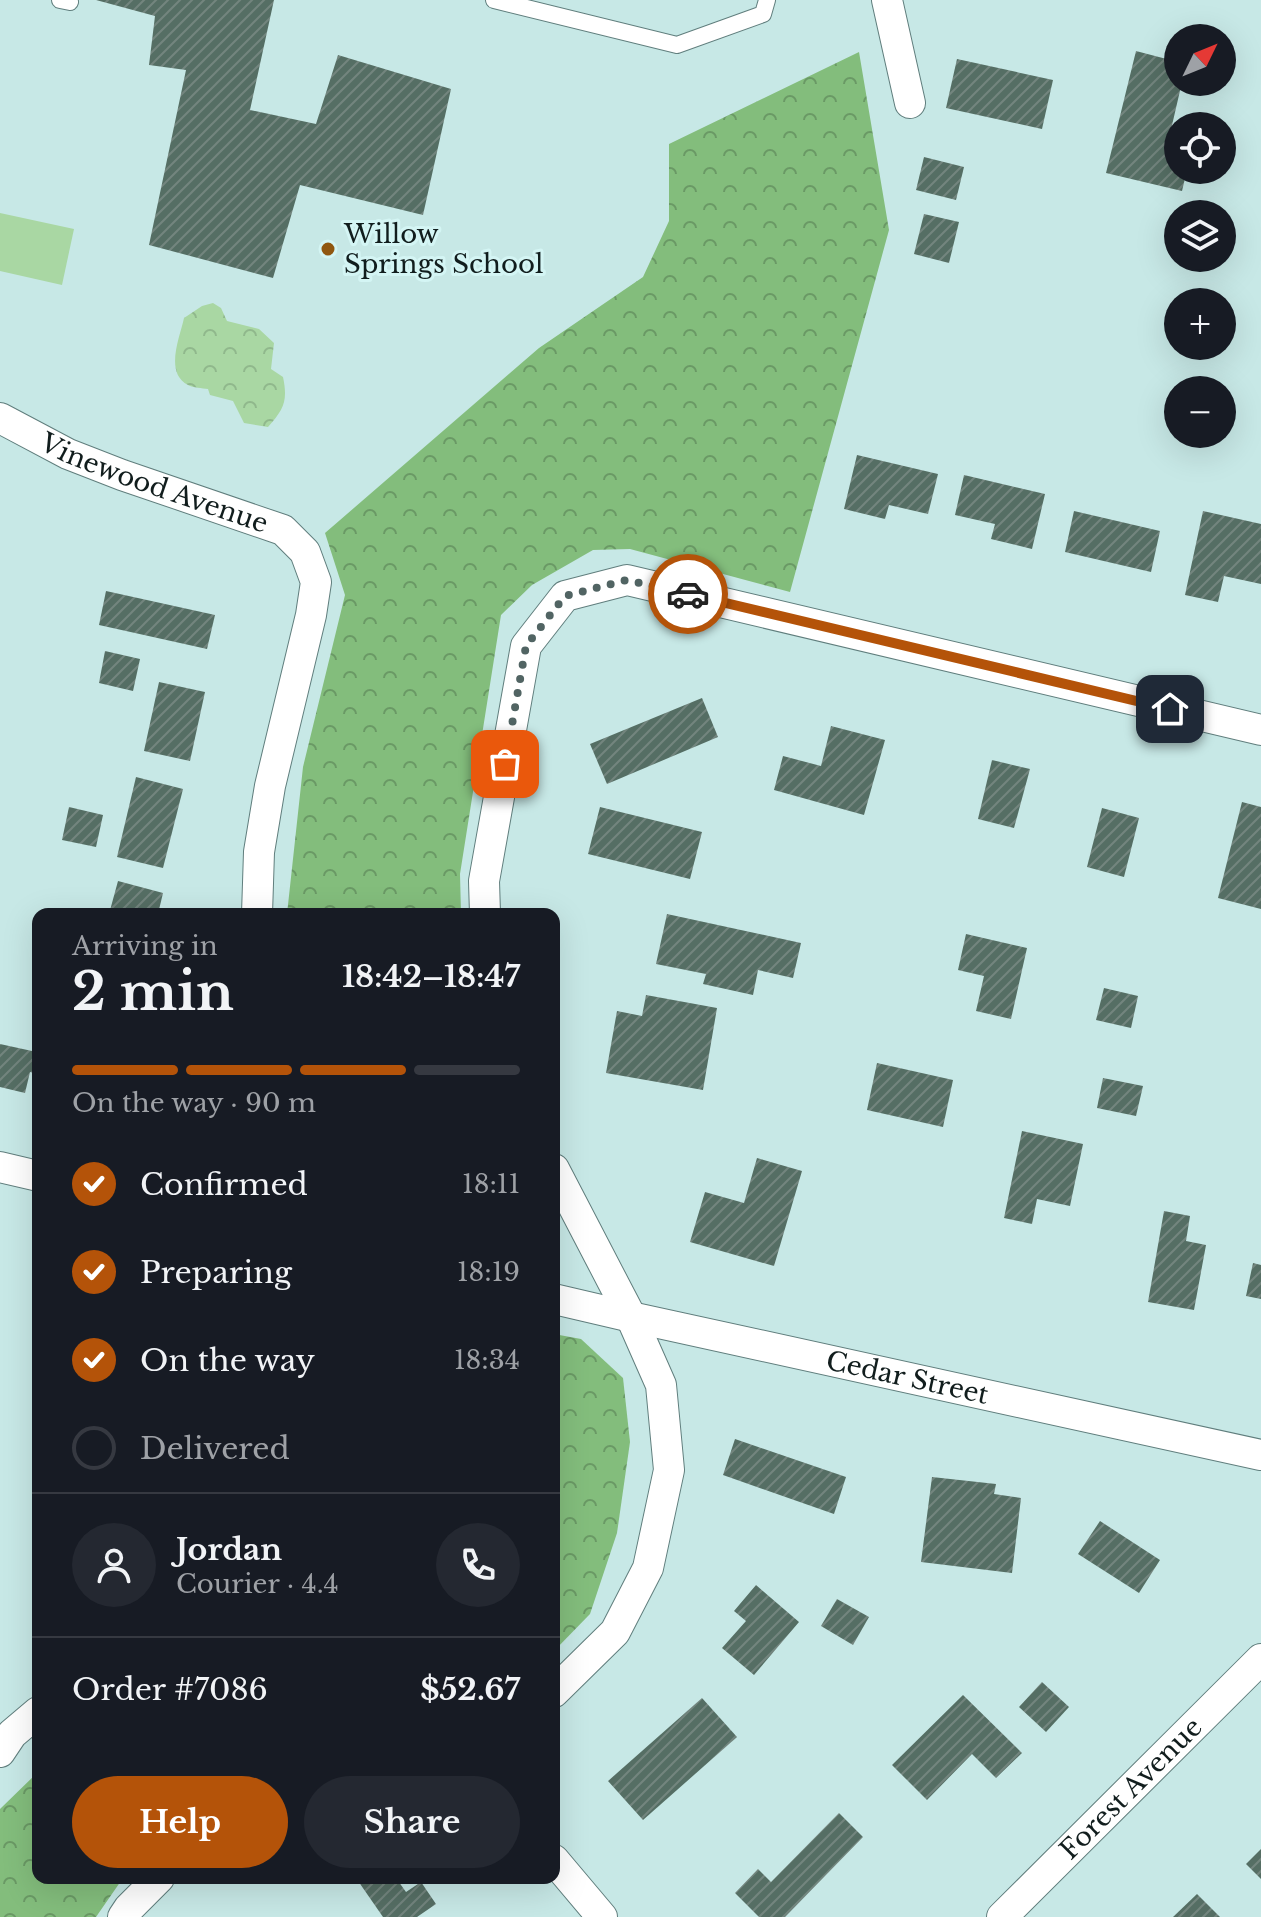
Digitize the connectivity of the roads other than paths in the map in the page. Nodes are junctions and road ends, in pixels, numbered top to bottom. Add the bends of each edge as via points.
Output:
1 (494, 0) edge
2 (767, 0) edge
3 (887, 0) edge
4 (910, 103) dead end
5 (0, 418) edge
6 (1261, 730) edge
7 (257, 908) edge
8 (485, 908) edge
9 (0, 1167) edge
10 (32, 1175) edge
11 (560, 1181) edge
12 (560, 1300) edge
13 (631, 1317) junction
14 (1261, 1455) edge
15 (1261, 1659) edge
16 (560, 1686) edge
17 (32, 1717) edge
18 (0, 1752) edge
19 (560, 1867) edge
20 (153, 1884) edge
21 (123, 1917) edge
22 (602, 1917) edge
23 (1002, 1917) edge

1 - 2 lane via 677,45 763,14
3 - 4 street
5 - 7 street, Vinewood Avenue via 108,470 283,530 305,552 316,582 270,786 259,852
6 - 8 street via 627,580 565,596 526,646 484,881
9 - 10 street
11 - 13 street
12 - 13 street, Cedar Street
13 - 14 street, Cedar Street
13 - 16 street via 661,1385 669,1470 648,1568 615,1632
15 - 23 street, Forest Avenue
17 - 18 street
19 - 22 street
20 - 21 street

